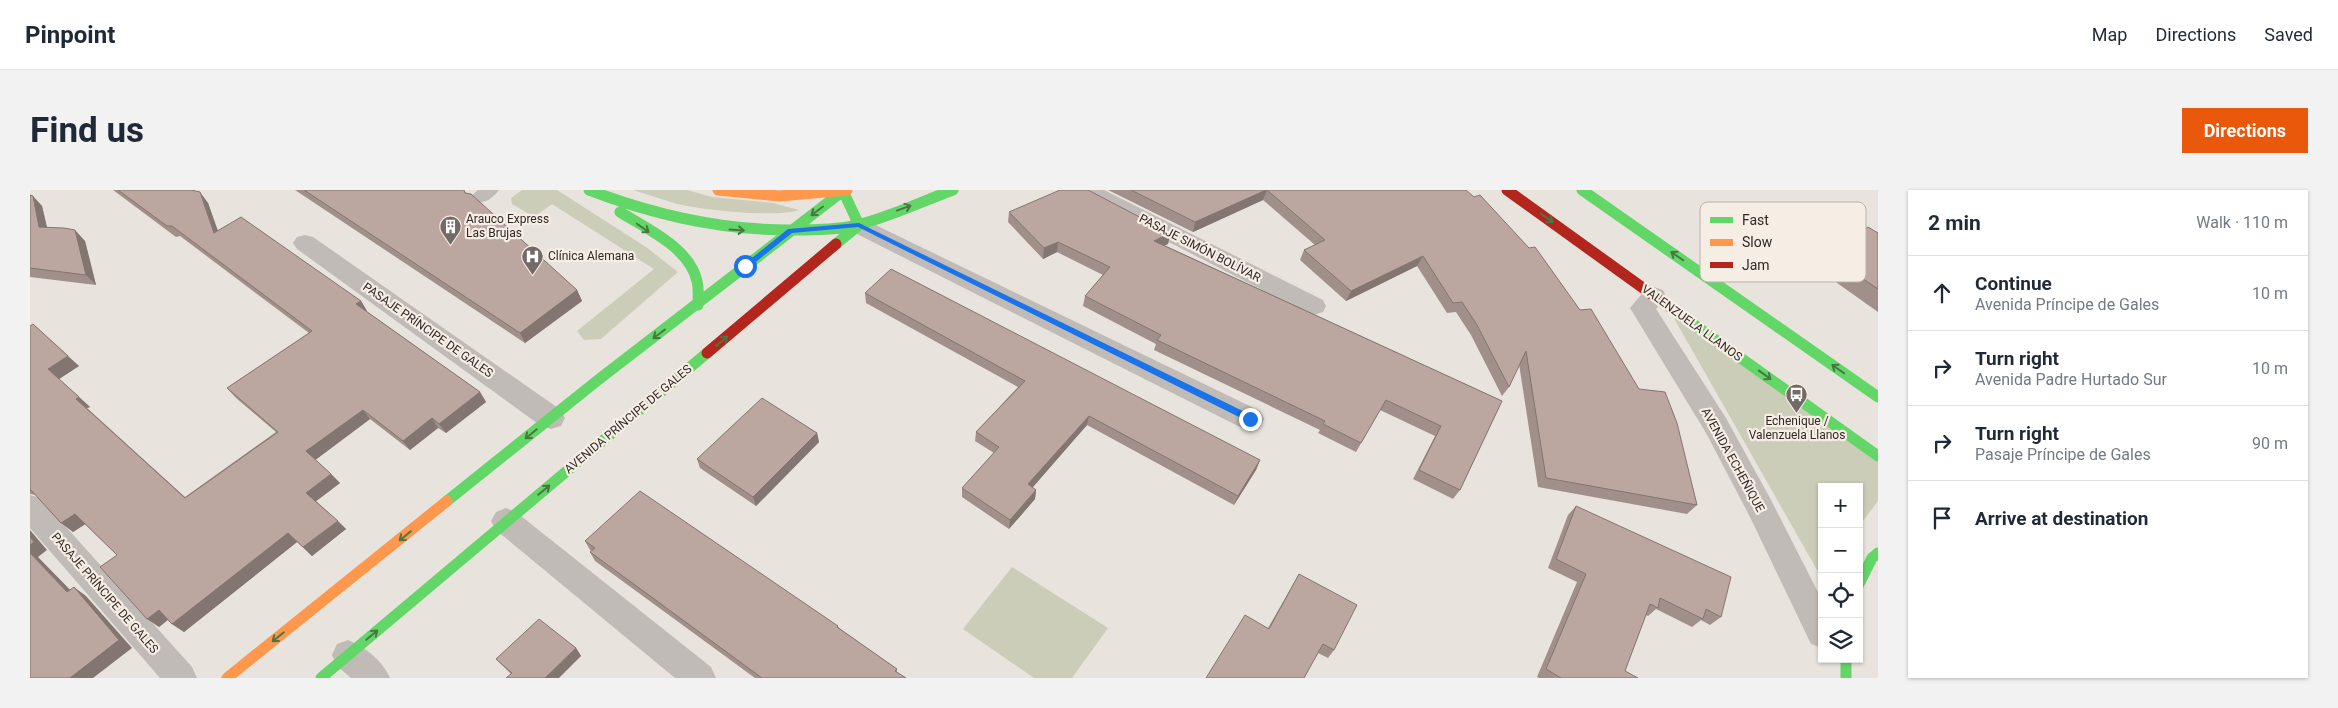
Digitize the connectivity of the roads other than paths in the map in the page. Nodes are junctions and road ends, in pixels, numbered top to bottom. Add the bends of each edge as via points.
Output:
1 (589, 190) edge
2 (718, 190) edge
3 (953, 190) edge
4 (1085, 190) edge
5 (1507, 190) edge
6 (1582, 190) edge
7 (845, 191) edge
8 (859, 225) junction
9 (790, 231) junction
10 (305, 243) dead end
11 (1700, 273) edge
12 (1714, 282) edge
13 (1654, 296) junction
14 (698, 304) junction
15 (1314, 306) dead end
16 (1878, 397) edge
17 (551, 418) junction
18 (1250, 419) dead end
19 (1878, 456) edge
20 (30, 507) edge
21 (506, 522) junction
22 (1878, 553) edge
23 (1863, 576) edge
24 (1818, 626) edge
25 (348, 655) junction
26 (1836, 663) edge
27 (1846, 663) edge
28 (181, 678) edge
29 (227, 678) edge
30 (321, 678) edge
31 (374, 678) edge
32 (700, 678) edge
33 (1844, 678) edge

1 -> 9 main road via 635,209 696,225
1 -> 14 main road via 676,250 696,278
2 - 7 main road via 779,196
8 -> 3 main road, AVENIDA PRÍNCIPE DE GALES
4 - 15 street, PASAJE SIMÓN BOLÍVAR
5 -> 13 main road, VALENZUELA LLANOS
11 -> 6 main road
7 - 8 main road
7 -> 9 main road
8 - 9 main road
8 - 18 street
21 -> 8 main road, AVENIDA PRÍNCIPE DE GALES
9 - 14 main road
10 - 17 street, PASAJE PRÍNCIPE DE GALES
16 -> 12 main road
13 -> 19 main road, VALENZUELA LLANOS
13 - 24 street, AVENIDA ECHEÑIQUE via 1642,308 1722,440 1782,550
14 -> 17 main road
17 -> 29 main road
20 - 28 street, PASAJE PRÍNCIPE DE GALES
25 -> 21 main road, AVENIDA PRÍNCIPE DE GALES
21 - 32 street
22 - 23 main road
25 - 30 main road, AVENIDA PRÍNCIPE DE GALES
25 - 31 street
26 - 33 street
27 - 33 main road

